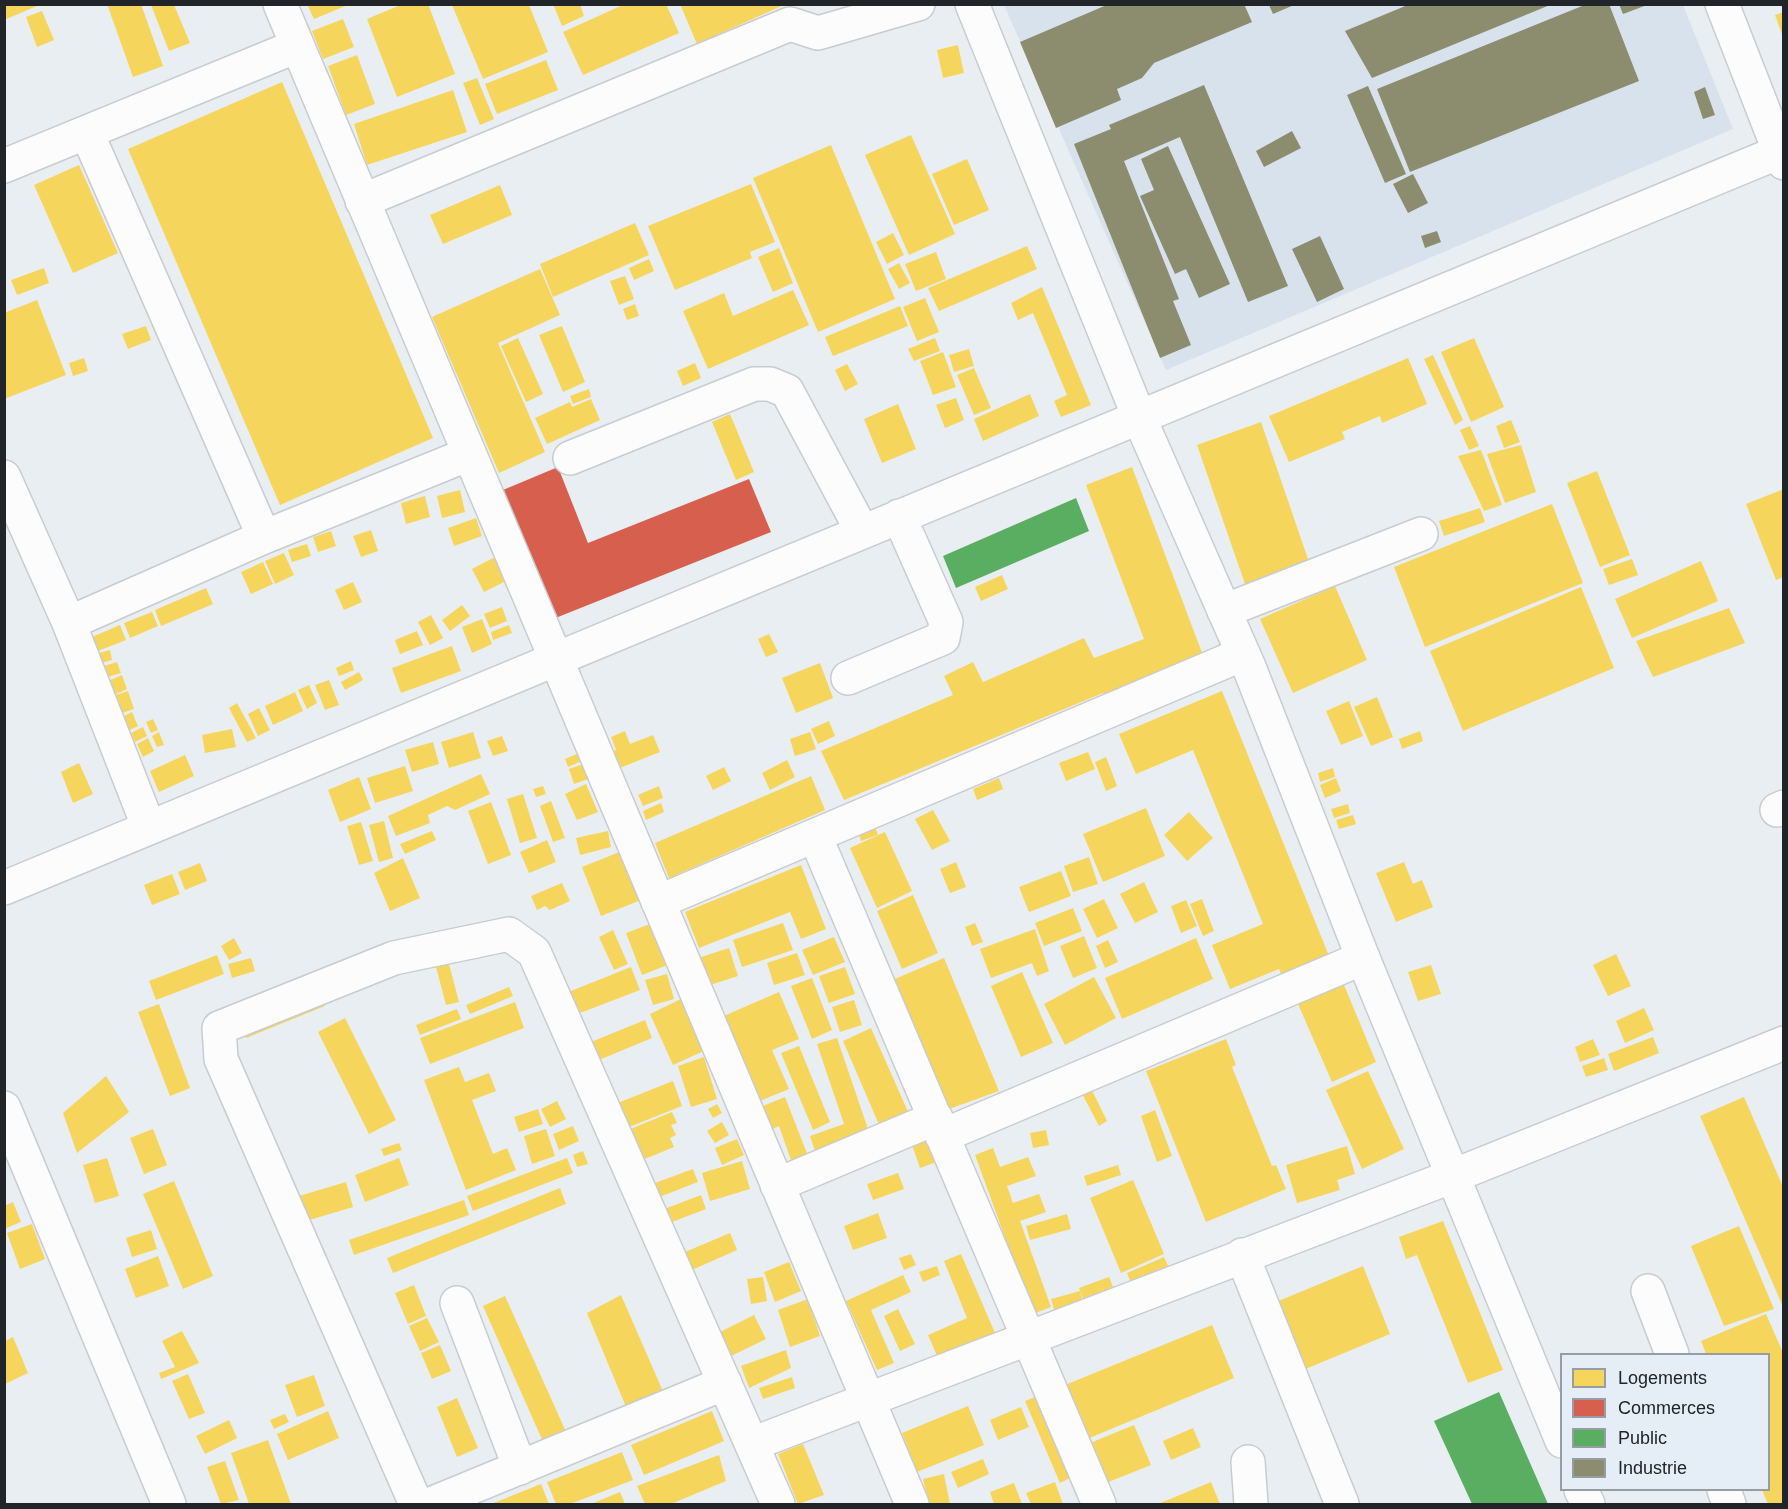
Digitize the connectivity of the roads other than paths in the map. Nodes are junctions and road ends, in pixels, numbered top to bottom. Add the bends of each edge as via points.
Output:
1 (280, 4) edge
2 (918, 4) edge
3 (972, 4) edge
4 (1722, 4) edge
5 (297, 46) junction
6 (87, 133) junction
7 (1782, 155) edge
8 (4, 166) edge
9 (362, 201) junction
10 (1139, 417) junction
11 (469, 454) junction
12 (570, 458) dead end
13 (4, 477) edge
14 (899, 516) junction
15 (862, 531) junction
16 (1422, 534) dead end
17 (264, 537) junction
18 (1224, 611) junction
19 (69, 622) junction
20 (1243, 654) junction
21 (556, 659) junction
22 (848, 678) dead end
23 (149, 828) junction
24 (815, 836) junction
25 (4, 888) edge
26 (658, 902) junction
27 (1363, 958) junction
28 (1784, 1043) edge
29 (4, 1108) edge
30 (939, 1127) junction
31 (1453, 1176) junction
32 (777, 1185) junction
33 (1242, 1255) junction
34 (1648, 1291) dead end
35 (457, 1303) dead end
36 (1031, 1339) junction
37 (1672, 1353) edge
38 (725, 1383) junction
39 (867, 1398) junction
40 (1560, 1436) edge
41 (752, 1444) junction
42 (1248, 1462) dead end
43 (520, 1468) junction
44 (164, 1503) edge
45 (416, 1504) edge
46 (431, 1504) edge
47 (778, 1504) edge
48 (912, 1504) edge
49 (1100, 1504) edge
50 (1251, 1504) edge
51 (1342, 1504) edge

1 - 5 street
2 - 9 street via 818,33 790,24
3 - 10 street
4 - 7 street
5 - 6 street
5 - 9 street
6 - 8 street
6 - 17 street
7 - 10 street
9 - 11 street
10 - 14 street
10 - 18 street
11 - 17 street
11 - 21 street
12 - 15 street via 754,384 770,384 787,391
13 - 19 street
14 - 15 street
14 - 22 street via 946,622 943,638
15 - 21 street
16 - 18 street
17 - 19 street
18 - 20 street
19 - 23 street
20 - 24 street
20 - 27 street
21 - 23 street
21 - 26 street
23 - 25 street
24 - 26 street
24 - 30 street
26 - 32 street
27 - 30 street
27 - 31 street
28 - 31 street
29 - 44 street
30 - 32 street
30 - 36 street
31 - 33 street
31 - 40 street
32 - 39 street
33 - 36 street
33 - 51 street
34 - 37 street
35 - 43 street
36 - 39 street
36 - 49 street
38 - 41 street
38 - 43 street
38 - 45 street via 534,952 509,934 394,958 219,1028 220,1059
39 - 41 street
39 - 48 street
41 - 47 street
42 - 50 street
43 - 46 street

